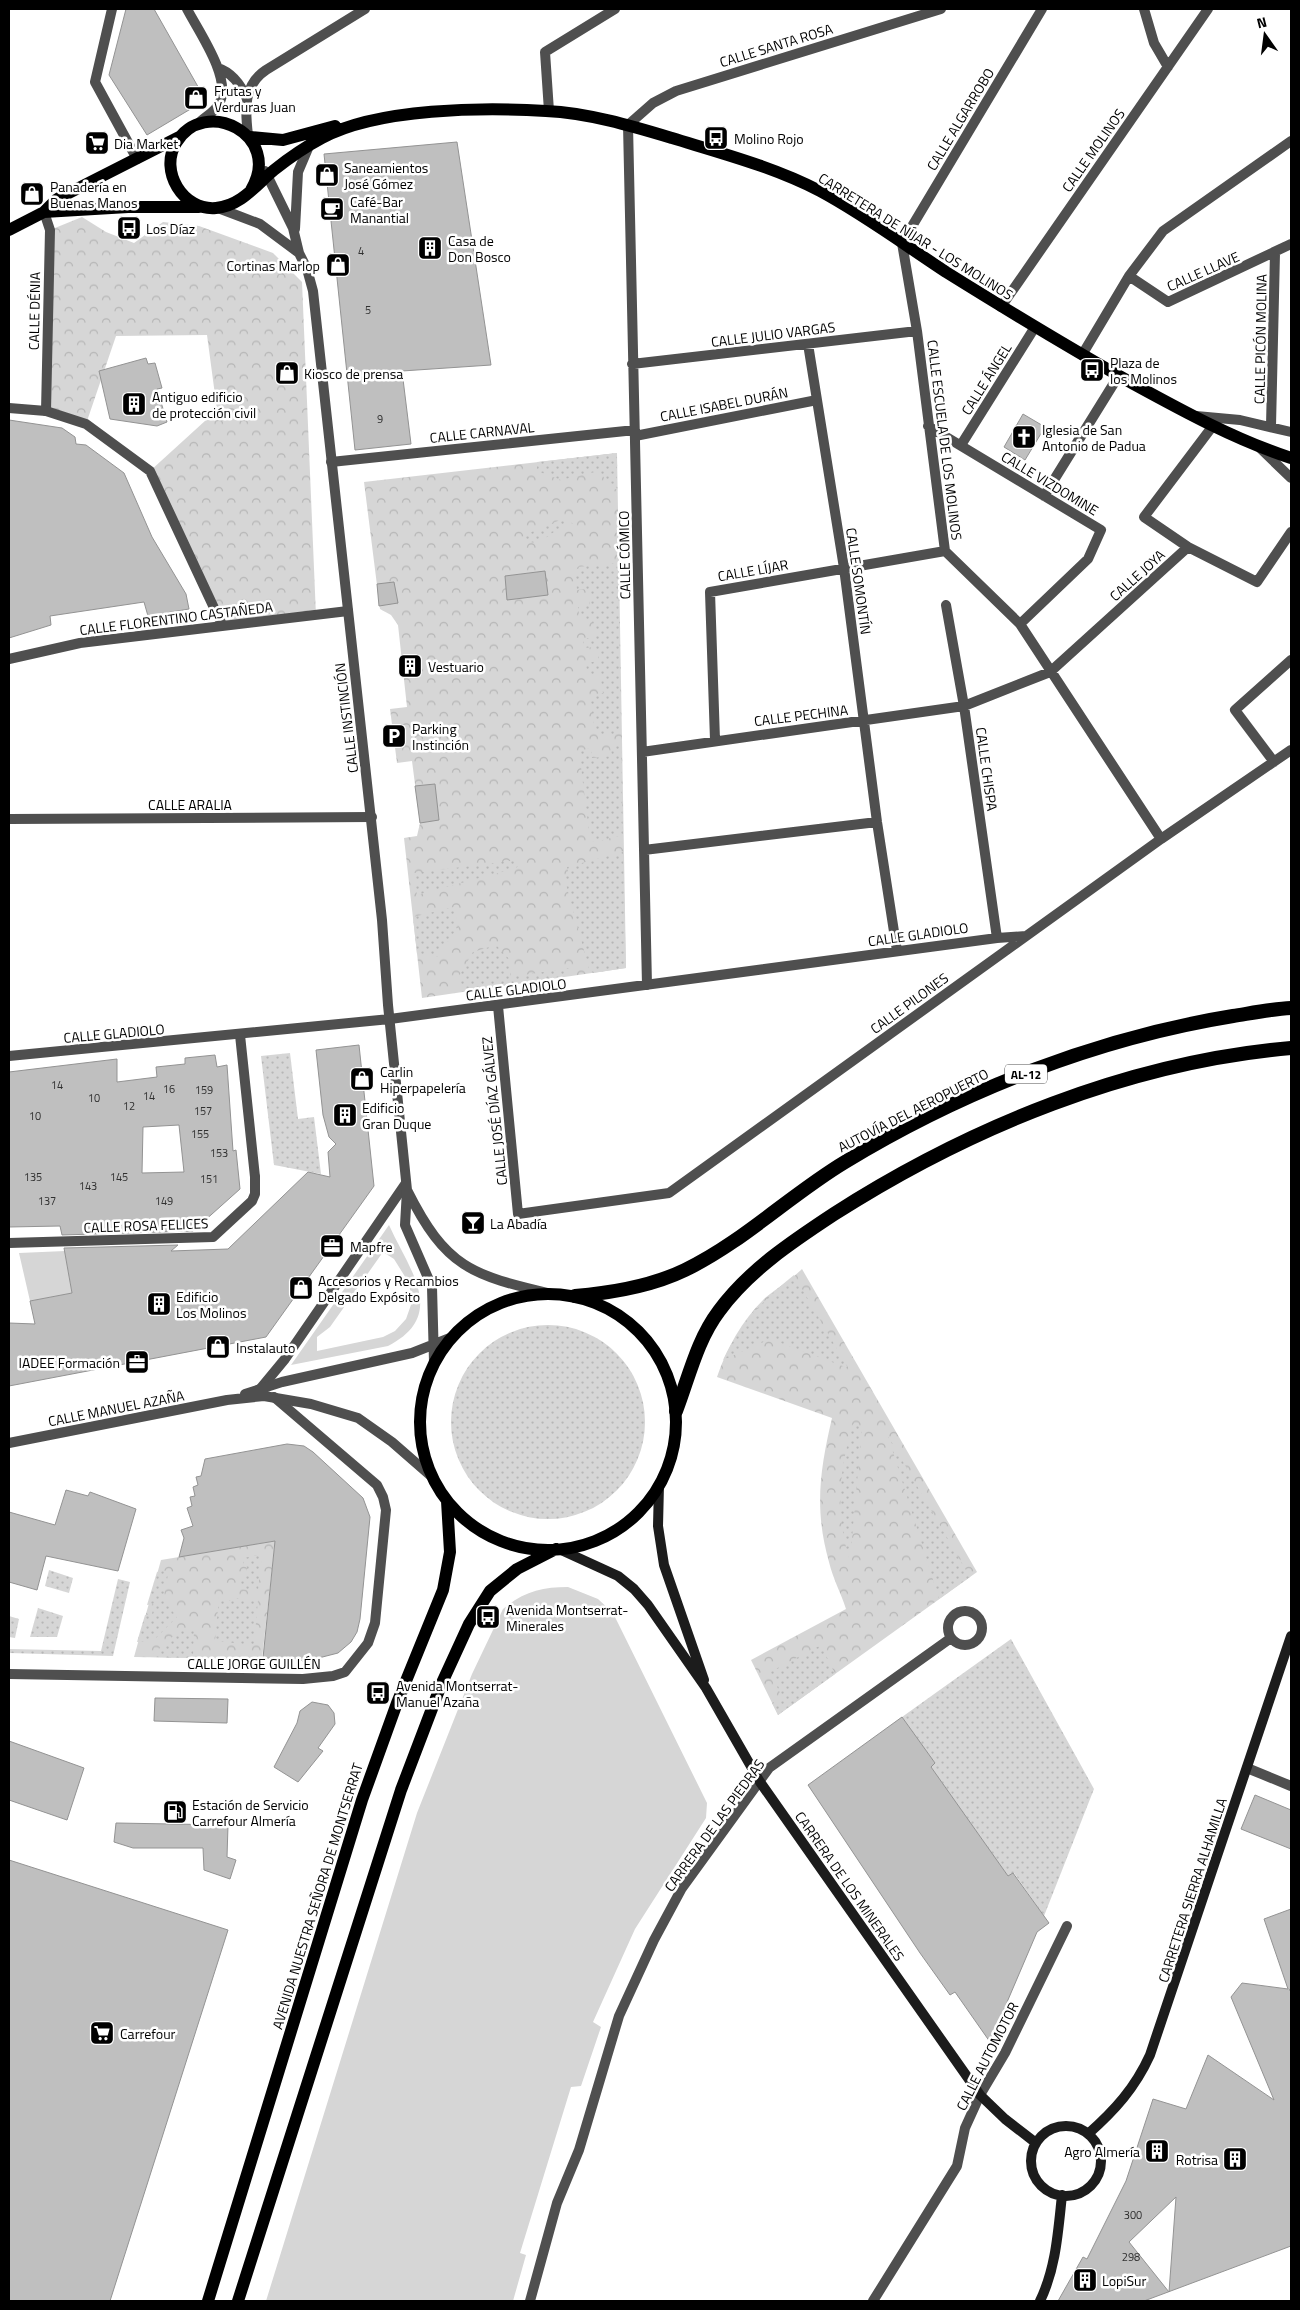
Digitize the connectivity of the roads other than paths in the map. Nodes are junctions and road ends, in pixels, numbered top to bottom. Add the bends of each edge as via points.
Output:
1 (112, 9) edge
2 (187, 9) edge
3 (365, 9) edge
4 (615, 9) edge
5 (942, 9) edge
6 (1042, 9) edge
7 (1144, 9) edge
8 (1208, 9) edge
9 (1168, 66) junction
10 (218, 68) junction
11 (247, 99) junction
12 (549, 111) junction
13 (350, 125) junction
14 (628, 125) junction
15 (195, 126) junction
16 (181, 136) junction
17 (249, 136) junction
18 (1291, 141) edge
19 (309, 146) junction
20 (137, 158) junction
21 (259, 160) junction
22 (267, 176) junction
23 (251, 190) junction
24 (204, 208) junction
25 (218, 208) junction
26 (44, 212) junction
27 (9, 230) edge
28 (295, 235) junction
29 (902, 243) junction
30 (1291, 244) edge
31 (299, 253) junction
32 (1276, 253) junction
33 (1129, 276) junction
34 (1001, 307) junction
35 (1035, 327) junction
36 (917, 331) junction
37 (808, 344) junction
38 (1082, 355) junction
39 (632, 364) junction
40 (1119, 375) junction
41 (817, 400) junction
42 (9, 408) edge
43 (46, 411) junction
44 (1191, 415) junction
45 (928, 426) junction
46 (1271, 426) junction
47 (1212, 427) junction
48 (1291, 432) edge
49 (635, 433) junction
50 (961, 445) junction
51 (1260, 448) junction
52 (1291, 458) edge
53 (331, 462) junction
54 (1291, 478) edge
55 (1044, 496) junction
56 (1291, 532) edge
57 (1188, 547) junction
58 (946, 551) junction
59 (844, 568) junction
60 (946, 605) dead end
61 (348, 611) junction
62 (1020, 624) junction
63 (222, 625) junction
64 (9, 659) edge
65 (1291, 660) edge
66 (1050, 672) junction
67 (964, 706) junction
68 (864, 721) junction
69 (715, 740) junction
70 (1291, 750) edge
71 (642, 752) junction
72 (1274, 762) junction
73 (372, 817) junction
74 (9, 819) edge
75 (877, 822) junction
76 (1161, 839) junction
77 (644, 850) junction
78 (1026, 936) junction
79 (997, 938) junction
80 (897, 951) junction
81 (647, 985) junction
82 (498, 1006) junction
83 (1291, 1008) edge
84 (390, 1019) junction
85 (240, 1035) junction
86 (1291, 1048) edge
87 (9, 1056) edge
88 (407, 1187) junction
89 (518, 1214) joint
90 (9, 1243) edge
91 (552, 1294) junction
92 (574, 1296) junction
93 (450, 1338) junction
94 (434, 1346) junction
95 (434, 1362) junction
96 (260, 1388) junction
97 (274, 1397) junction
98 (227, 1400) junction
99 (676, 1411) junction
100 (9, 1443) edge
101 (431, 1476) junction
102 (659, 1485) junction
103 (447, 1501) junction
104 (558, 1549) junction
105 (1291, 1636) edge
106 (951, 1638) dead end
107 (9, 1674) edge
108 (706, 1688) junction
109 (1247, 1768) junction
110 (760, 1782) junction
111 (1291, 1786) edge
112 (1067, 1926) dead end
113 (980, 2094) junction
114 (1088, 2134) junction
115 (1036, 2143) junction
116 (1062, 2195) junction
117 (208, 2301) edge
118 (238, 2301) edge
119 (530, 2301) edge
120 (873, 2301) edge
121 (1040, 2301) edge

1 - 20 street via 95,82
2 - 10 street
3 - 11 street via 261,73 252,81
4 - 12 street via 545,52
5 - 14 street, CALLE SANTA ROSA via 676,91 653,102
6 - 29 street, CALLE ALGARROBO
7 - 9 street via 1154,43
8 - 9 street, CALLE MOLINOS
9 - 34 street, CALLE MOLINOS
10 - 11 street via 238,81
10 - 15 street via 223,86 220,103 213,113
11 - 17 street
12 - 13 main road, CARRETERA DE NÍJAR - LOS MOLINOS via 457,110
12 - 14 main road, CARRETERA DE NÍJAR - LOS MOLINOS
13 - 17 main road, CARRETERA DE NÍJAR - LOS MOLINOS via 283,140
13 - 19 main road, CARRETERA DE NÍJAR - LOS MOLINOS
14 - 29 main road, CARRETERA DE NÍJAR - LOS MOLINOS via 719,152 820,191
14 - 39 street, CALLE CÓMICO
15 - 16 main road, CARRETERA DE NÍJAR - LOS MOLINOS
15 - 17 main road, CARRETERA DE NÍJAR - LOS MOLINOS via 224,122
16 - 20 main road, CARRETERA DE NÍJAR - LOS MOLINOS
16 - 24 main road via 172,151 172,175 187,200
17 - 21 main road
18 - 33 street via 1163,231
19 - 22 main road, CARRETERA DE NÍJAR - LOS MOLINOS
19 - 28 street, CALLE INSTINCIÓN via 298,172
20 - 26 main road, CARRETERA DE NÍJAR - LOS MOLINOS via 57,200
21 - 22 street, CALLE INSTINCIÓN
21 - 23 main road via 258,175
22 - 23 main road, CARRETERA DE NÍJAR - LOS MOLINOS
22 - 28 street, CALLE INSTINCIÓN
23 - 25 main road, CARRETERA DE NÍJAR - LOS MOLINOS via 237,202
24 - 25 main road, CARRETERA DE NÍJAR - LOS MOLINOS
24 - 26 main road, CARRETERA DE NÍJAR - LOS MOLINOS via 128,207
25 - 31 street via 260,224
26 - 27 main road
26 - 43 street, CALLE DÉNIA via 50,230
28 - 31 street, CALLE INSTINCIÓN
29 - 34 main road, CARRETERA DE NÍJAR - LOS MOLINOS
29 - 36 street, CALLE ESCUELA DE LOS MOLINOS
30 - 32 street, CALLE LLAVE
31 - 53 street, CALLE INSTINCIÓN via 313,291
32 - 33 street, CALLE LLAVE via 1168,302
32 - 46 street, CALLE PICÓN MOLINA
33 - 38 street
34 - 35 main road, CARRETERA DE NÍJAR - LOS MOLINOS
35 - 38 main road, CARRETERA DE NÍJAR - LOS MOLINOS
35 - 50 street, CALLE ÁNGEL
36 - 37 street, CALLE JULIO VARGAS
36 - 45 street, CALLE ESCUELA DE LOS MOLINOS
37 - 39 street, CALLE JULIO VARGAS
37 - 41 street, CALLE SOMONTÍN
38 - 40 main road, CARRETERA DE NÍJAR - LOS MOLINOS
39 - 49 street, CALLE CÓMICO
40 - 44 main road, CARRETERA DE NÍJAR - LOS MOLINOS
40 - 55 street
41 - 49 street, CALLE ISABEL DURÁN
41 - 59 street, CALLE SOMONTÍN
42 - 43 street
43 - 63 street via 86,424 150,471
44 - 46 street
44 - 47 main road, CARRETERA DE NÍJAR - LOS MOLINOS
45 - 50 street, CALLE VIZDOMINE
45 - 58 street, CALLE ESCUELA DE LOS MOLINOS
46 - 48 street
47 - 51 main road, CARRETERA DE NÍJAR - LOS MOLINOS
47 - 57 street, CALLE JOYA via 1144,517
49 - 53 street, CALLE CARNAVAL
49 - 71 street, CALLE CÓMICO
50 - 55 street, CALLE VIZDOMINE
51 - 52 main road, CARRETERA DE NÍJAR - LOS MOLINOS
51 - 54 street
53 - 61 street, CALLE INSTINCIÓN
55 - 62 street, CALLE VIZDOMINE via 1101,530 1088,559
56 - 57 street via 1257,582
57 - 66 street, CALLE JOYA
58 - 59 street, CALLE LÍJAR
58 - 62 street, CALLE ESCUELA DE LOS MOLINOS
59 - 68 street, CALLE SOMONTÍN
59 - 69 street, CALLE LÍJAR via 710,592
60 - 67 street, CALLE CHISPA
61 - 63 street, CALLE FLORENTINO CASTAÑEDA
61 - 73 street, CALLE INSTINCIÓN
62 - 66 street, CALLE ESCUELA DE LOS MOLINOS
63 - 64 street, CALLE FLORENTINO CASTAÑEDA via 80,643
65 - 72 street via 1235,710
66 - 67 street, CALLE JOYA
66 - 76 street, CALLE ESCUELA DE LOS MOLINOS
67 - 68 street, CALLE PECHINA
67 - 79 street, CALLE CHISPA
68 - 69 street, CALLE PECHINA
68 - 75 street, CALLE SOMONTÍN
69 - 71 street, CALLE PECHINA
70 - 72 street, CALLE PILONES
71 - 77 street, CALLE CÓMICO
72 - 76 street, CALLE PILONES
73 - 74 street, CALLE ARALIA
73 - 84 street, CALLE INSTINCIÓN
75 - 77 street
75 - 80 street, CALLE SOMONTÍN
76 - 78 street, CALLE PILONES
77 - 81 street, CALLE CÓMICO
78 - 79 street, CALLE GLADIOLO
78 - 89 street, CALLE PILONES via 669,1193
79 - 80 street, CALLE GLADIOLO
80 - 81 street, CALLE GLADIOLO
81 - 82 street, CALLE GLADIOLO
82 - 84 street, CALLE GLADIOLO
82 - 89 street, CALLE JOSÉ DÍAZ GÁLVEZ
83 - 92 highway, AUTOVÍA DEL AEROPUERTO / AL-12 via 1181,1024 1073,1056 995,1086 853,1157 796,1193 720,1250 685,1270 624,1289
84 - 85 street, CALLE GLADIOLO
84 - 88 street, CALLE INSTINCIÓN
85 - 87 street, CALLE GLADIOLO
85 - 90 street, CALLE ROSA FELICES via 256,1177 255,1194 252,1201 213,1237
86 - 99 highway via 1252,1051 1086,1093 999,1125 892,1179 806,1232 738,1288 707,1330
88 - 91 street, CALLE INSTINCIÓN via 420,1214 439,1241 463,1265 505,1283
88 - 94 street, CALLE INSTINCIÓN via 406,1225 432,1287
88 - 96 street, CALLE MANUEL AZAÑA via 286,1359
91 - 92 main road
91 - 93 main road via 526,1295 500,1302 470,1320
92 - 99 main road via 618,1314 644,1337 668,1377
93 - 94 street, CALLE MANUEL AZAÑA
93 - 95 main road
94 - 95 street, CALLE INSTINCIÓN
94 - 96 street, CALLE MANUEL AZAÑA
95 - 101 main road via 424,1387 419,1424 422,1451
96 - 98 street, CALLE MANUEL AZAÑA
97 - 98 street, CALLE MANUEL AZAÑA via 250,1396
97 - 101 street, CALLE MANUEL AZAÑA via 358,1418
97 - 107 street, CALLE JORGE GUILLÉN via 377,1485 384,1497 386,1510 375,1623 368,1643 350,1667 333,1676 303,1679
98 - 100 street, CALLE MANUEL AZAÑA
99 - 102 main road via 672,1455
101 - 103 main road
102 - 104 main road via 643,1507 622,1526 592,1541
102 - 108 main road, CARRERA DE LOS MINERALES via 658,1526 664,1565
103 - 104 main road via 464,1519 495,1539 531,1549
103 - 117 main road, AVENIDA NUESTRA SEÑORA DE MONTSERRAT via 450,1552 444,1590 393,1712 362,1800
104 - 108 main road, CARRERA DE LOS MINERALES via 608,1571 634,1589
104 - 118 main road via 517,1570 490,1591 469,1624 441,1686 401,1790
105 - 109 main road, CARRETERA SIERRA ALHAMILLA
106 - 110 street, CARRERA DE LAS PIEDRAS via 769,1768
108 - 110 main road, CARRERA DE LOS MINERALES
109 - 111 street
109 - 114 main road, CARRETERA SIERRA ALHAMILLA via 1150,2056 1140,2079 1123,2102
110 - 113 main road, CARRERA DE LOS MINERALES
110 - 119 street, CARRERA DE LAS PIEDRAS via 682,1888 654,1940 620,2016 579,2150 557,2203
112 - 113 street, CALLE AUTOMOTOR via 1005,2053
113 - 115 main road, CARRERA DE LOS MINERALES
113 - 120 street, CALLE AUTOMOTOR via 965,2128 957,2166
114 - 115 main road via 1080,2129 1060,2126 1042,2135
114 - 116 main road via 1099,2150 1100,2170 1089,2186 1072,2195
115 - 116 main road via 1031,2162 1037,2181 1052,2193
116 - 121 main road via 1050,2281

